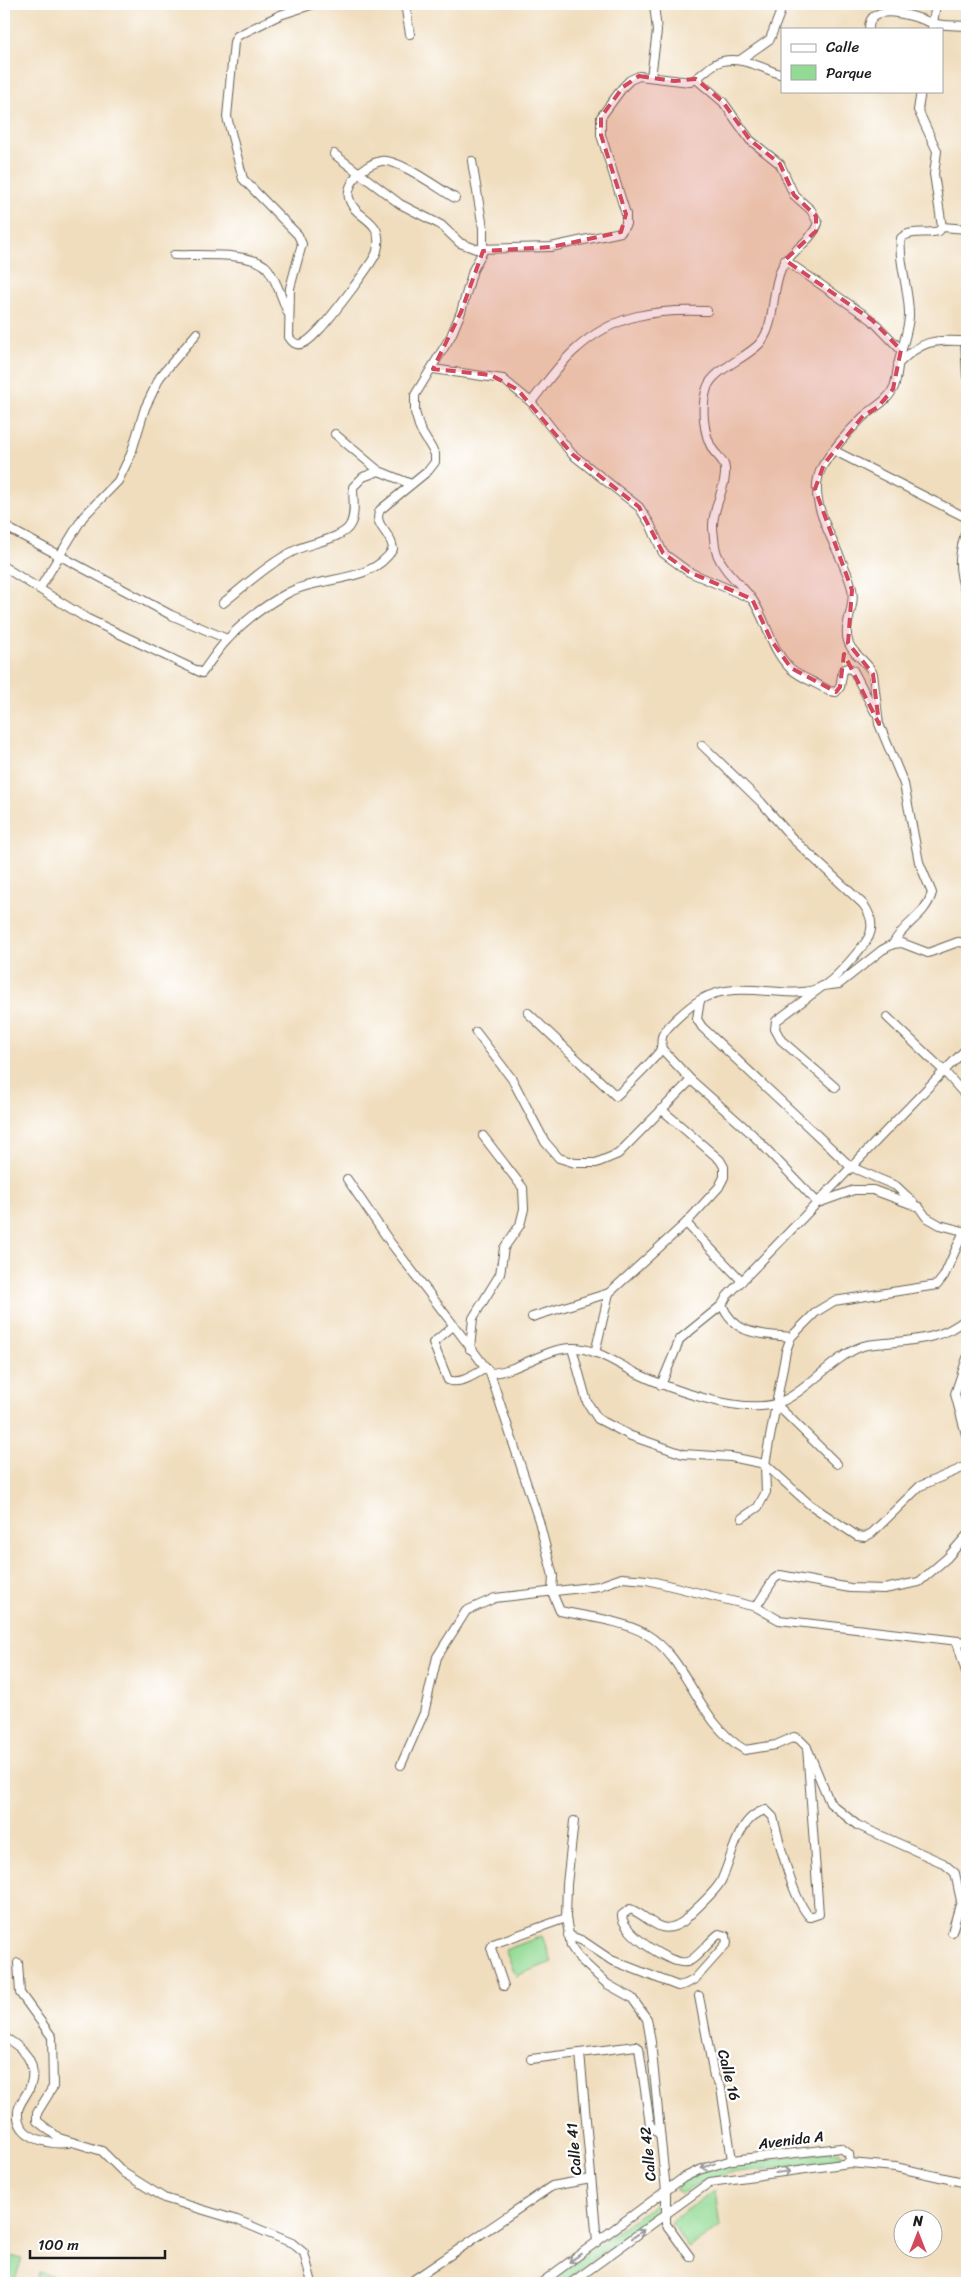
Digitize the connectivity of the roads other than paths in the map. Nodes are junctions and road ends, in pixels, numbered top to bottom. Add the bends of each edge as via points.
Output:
1 (314, 4) edge
2 (405, 4) edge
3 (654, 4) edge
4 (936, 4) edge
5 (780, 12) dead end
6 (933, 26) edge
7 (967, 26) edge
8 (869, 28) edge
9 (410, 34) dead end
10 (740, 60) junction
11 (781, 75) edge
12 (651, 76) junction
13 (696, 79) junction
14 (921, 92) edge
15 (334, 154) dead end
16 (472, 161) dead end
17 (358, 173) junction
18 (455, 198) dead end
19 (942, 227) junction
20 (967, 229) edge
21 (483, 250) junction
22 (174, 255) dead end
23 (785, 260) junction
24 (707, 311) dead end
25 (288, 314) junction
26 (197, 333) dead end
27 (966, 341) edge
28 (901, 350) junction
29 (898, 364) junction
30 (432, 369) junction
31 (967, 377) edge
32 (531, 402) junction
33 (335, 434) dead end
34 (835, 451) junction
35 (380, 471) junction
36 (411, 484) junction
37 (967, 518) edge
38 (4, 526) edge
39 (967, 527) edge
40 (59, 555) junction
41 (4, 567) edge
42 (40, 588) junction
43 (967, 597) edge
44 (752, 599) junction
45 (223, 603) dead end
46 (227, 639) junction
47 (879, 724) junction
48 (702, 745) dead end
49 (967, 943) edge
50 (893, 944) junction
51 (823, 986) junction
52 (700, 1000) junction
53 (528, 1013) dead end
54 (887, 1017) dead end
55 (476, 1032) dead end
56 (661, 1048) junction
57 (967, 1048) edge
58 (944, 1071) junction
59 (691, 1080) junction
60 (835, 1087) dead end
61 (967, 1096) edge
62 (661, 1109) junction
63 (483, 1136) dead end
64 (851, 1167) junction
65 (347, 1179) dead end
66 (818, 1203) junction
67 (919, 1208) junction
68 (686, 1223) junction
69 (966, 1232) edge
70 (742, 1281) junction
71 (610, 1293) junction
72 (722, 1305) junction
73 (532, 1318) dead end
74 (967, 1318) edge
75 (453, 1326) junction
76 (791, 1336) junction
77 (572, 1348) junction
78 (470, 1349) junction
79 (595, 1353) junction
80 (967, 1358) edge
81 (488, 1370) junction
82 (661, 1385) junction
83 (776, 1404) junction
84 (967, 1438) edge
85 (765, 1464) junction
86 (837, 1464) dead end
87 (967, 1466) edge
88 (742, 1518) dead end
89 (967, 1535) edge
90 (552, 1592) junction
91 (756, 1607) junction
92 (957, 1642) junction
93 (967, 1642) edge
94 (967, 1675) edge
95 (807, 1747) junction
96 (401, 1765) dead end
97 (574, 1821) dead end
98 (967, 1889) edge
99 (961, 1901) junction
100 (566, 1918) junction
101 (952, 1932) dead end
102 (568, 1935) junction
103 (18, 1963) dead end
104 (504, 1986) dead end
105 (698, 1996) dead end
106 (4, 2038) edge
107 (580, 2052) junction
108 (531, 2059) dead end
109 (660, 2134) junction
110 (73, 2142) junction
111 (732, 2160) junction
112 (850, 2163) junction
113 (590, 2179) junction
114 (967, 2183) edge
115 (666, 2191) junction
116 (667, 2212) junction
117 (597, 2242) junction
118 (690, 2257) dead end
119 (312, 2283) edge
120 (409, 2283) edge
121 (541, 2283) edge
122 (571, 2283) edge

1 - 25 street via 280,15 237,36 229,98 228,124 243,179 298,235 302,244 290,288
2 - 9 street
3 - 12 street via 656,31
4 - 6 street
5 - 10 street via 770,39
6 - 7 street
6 - 8 street via 905,10 881,7 872,14
10 - 11 street
10 - 13 street via 717,63
12 - 13 street via 674,82
12 - 21 street via 630,80 601,117 601,135 626,214 626,224 621,232 551,247
13 - 23 street via 722,102 750,140 780,164 794,195 816,216 816,230
14 - 19 street via 918,110 937,151 934,174
15 - 17 street
16 - 21 street via 483,228
17 - 18 street via 382,160 394,162
17 - 21 street via 400,204 441,226 460,243
17 - 25 street via 348,197 353,206 374,224 378,233 377,253 328,321 305,344 293,343 289,337
19 - 20 street
19 - 28 street via 933,233 916,232 901,238 909,317
21 - 30 street via 473,270 461,312
22 - 25 street via 260,261 270,270
23 - 28 street via 872,320
23 - 44 street via 765,335 737,363 711,380 703,410 708,439 726,470 715,505 713,525 718,555
24 - 32 street via 673,310 631,317 604,327 574,350
26 - 40 street via 160,377 118,481 83,517
27 - 29 street via 934,340 919,346
27 - 31 street
28 - 29 street
29 - 34 street via 894,389 878,407 863,416
30 - 32 street via 492,375 503,379
30 - 36 street via 420,386 415,404 420,429 435,454 435,462
32 - 44 street via 572,454 639,507 662,553 689,572
33 - 35 street
34 - 37 street
34 - 47 street via 818,476 815,489 852,590 848,642 873,674
35 - 36 street
35 - 45 street via 363,477 354,487 353,515 344,532 298,549 269,566
36 - 46 street via 376,517 393,544 393,549 382,563 369,571 285,594
38 - 40 street
39 - 43 street via 959,553 959,574
40 - 42 street
40 - 46 street via 171,615
41 - 42 street
42 - 46 street via 86,618 202,673
44 - 47 street via 771,640 791,668 836,692 843,670 853,670 870,699
47 - 50 street via 904,784 919,862 932,893 928,906 908,923
48 - 51 street via 761,802 793,840 842,883 870,913 870,936
49 - 50 street via 958,942 928,953
50 - 51 street via 839,984
51 - 52 street via 800,992 753,988 726,990
51 - 60 street via 776,1021 775,1029 781,1040
52 - 56 street via 668,1027 662,1036
52 - 64 street via 697,1019 702,1027
53 - 56 street via 616,1096
54 - 58 street
55 - 62 street via 512,1079 533,1122 559,1158 575,1163 596,1163 618,1154
56 - 59 street
57 - 58 street
58 - 61 street
58 - 64 street
59 - 62 street
59 - 66 street via 752,1134
62 - 68 street via 724,1167 719,1187
63 - 78 street via 523,1188 524,1209 520,1225 504,1248 500,1274 473,1318
64 - 66 street
64 - 67 street via 896,1186
65 - 75 street
66 - 67 street via 854,1190 873,1190
66 - 70 street
67 - 69 street via 926,1217 940,1225
68 - 70 street
68 - 71 street
69 - 76 street via 937,1285 834,1301 816,1312
70 - 72 street
71 - 73 street
71 - 79 street
72 - 76 street via 727,1317 749,1332
72 - 82 street via 680,1339
74 - 83 street via 942,1335 866,1345 848,1352
75 - 78 street
75 - 81 street via 433,1342 448,1380 462,1381
76 - 83 street
77 - 79 street
77 - 81 street via 551,1352 500,1372
77 - 85 street via 587,1402 602,1422 683,1454 731,1457
78 - 81 street
79 - 82 street
80 - 84 street via 955,1394
81 - 90 street via 539,1521 553,1576
82 - 83 street via 706,1399 756,1406
83 - 85 street
83 - 86 street
85 - 87 street via 809,1504 857,1536 872,1533 920,1486
85 - 88 street via 766,1492 762,1501
89 - 91 street via 919,1582 884,1589 850,1588 780,1576 774,1579
90 - 91 street via 599,1586 622,1578 647,1580
90 - 95 street via 560,1611 630,1628 646,1634 657,1643 675,1661 712,1722 736,1745 745,1750 756,1750 794,1737
90 - 96 street via 495,1598 466,1611 437,1657 424,1713
91 - 92 street via 778,1620
92 - 93 street
92 - 94 street
95 - 99 street via 830,1804 857,1825 943,1863 955,1873
95 - 102 street via 819,1914 816,1917 810,1918 805,1913 773,1817 766,1810 754,1816 734,1842 721,1882 684,1921 662,1928 634,1910 622,1915 628,1932 678,1962 690,1961 719,1934 726,1936 727,1943 691,1982 678,1986 619,1963
97 - 100 street, Calle 42
98 - 99 street
99 - 101 street
100 - 102 street, Calle 42
100 - 104 street via 493,1944 491,1948
102 - 109 street, Calle 42 via 578,1957 607,1984 632,1998 647,2019
103 - 110 street via 20,1993 52,2037 53,2087 38,2113 38,2121 59,2138
105 - 111 street, Calle 16 via 714,2076 721,2088
106 - 110 street via 20,2047 29,2058 30,2086 18,2113 27,2133 40,2141
107 - 108 street
107 - 109 street via 640,2048 650,2125
107 - 113 street, Calle 41
109 - 115 street, Calle 42
110 - 119 street via 102,2151 124,2173 164,2198 237,2220 292,2243 304,2253
111 - 112 street, Avenida A via 841,2148 849,2154
111 -> 115 street, Avenida A via 698,2170
112 - 114 street via 895,2166
116 -> 112 street, Avenida A via 710,2182
113 - 117 street, Calle 41
113 - 120 street via 552,2186
115 - 116 street, Calle 42
115 - 117 street, Avenida A
116 - 118 street, Calle 42 via 666,2224
122 -> 116 street, Avenida A
117 -> 121 street, Avenida A

